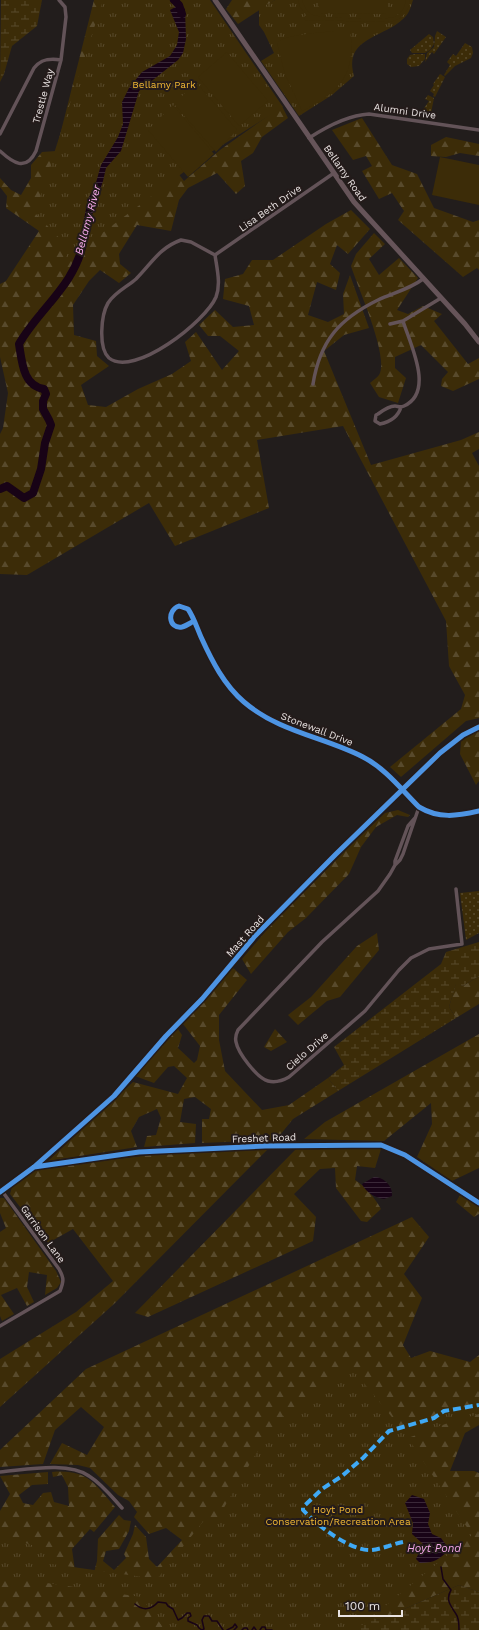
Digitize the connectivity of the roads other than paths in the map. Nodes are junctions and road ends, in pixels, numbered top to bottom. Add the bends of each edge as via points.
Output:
1 (60, 0) edge
2 (215, 0) edge
3 (61, 60) junction
4 (479, 130) edge
5 (0, 134) edge
6 (309, 138) junction
7 (0, 151) edge
8 (334, 173) junction
9 (215, 255) junction
10 (423, 279) junction
11 (441, 298) junction
12 (403, 321) junction
13 (390, 324) dead end
14 (479, 342) edge
15 (313, 384) dead end
16 (401, 407) junction
17 (194, 621) junction
18 (479, 727) edge
19 (402, 790) junction
20 (419, 807) junction
21 (479, 811) edge
22 (456, 889) dead end
23 (34, 1167) junction
24 (1, 1191) edge
25 (479, 1203) edge
26 (0, 1326) edge
27 (0, 1472) edge
28 (122, 1508) dead end

1 - 3 street, Trestle Way via 65,7 66,17
2 - 6 street, Bellamy Road
3 - 5 street via 45,60 37,64
3 - 7 street, Trestle Way via 34,156 27,162 18,164
4 - 6 street, Alumni Drive via 361,114 343,120
6 - 8 street, Bellamy Road
8 - 9 street, Lisa Beth Drive
8 - 10 street, Bellamy Road via 360,210
9 - 9 street via 191,242 181,240 172,243 115,295 108,303 103,324 102,344 109,358 118,362 143,358 169,344 189,329 216,297 218,278
10 - 11 street, Bellamy Road
10 - 15 street via 377,300 343,323 323,346
11 - 12 street
11 - 14 street, Bellamy Road
12 - 13 street
12 - 16 street via 420,377 418,391
16 - 16 street via 392,406 378,414 375,421 380,424 392,419 399,415
17 - 17 street, Stonewall Drive via 185,607 176,607 171,612 172,622 177,627
17 - 19 street, Stonewall Drive via 215,667 244,702 275,723 369,760
18 - 19 street, Mast Road via 463,735 440,753
19 - 20 street, Stonewall Drive
19 - 23 street, Mast Road via 269,922 114,1096
20 - 21 street via 438,815 448,816
20 - 22 street, Cielo Drive via 415,818 408,826 394,865 378,891 322,942 238,1030 237,1047 262,1079 279,1081 293,1074 365,1011 411,958 429,949 462,944
23 - 24 street, Mast Road
23 - 25 street, Freshet Road via 139,1152 371,1144 386,1146 404,1155
24 - 26 street, Garrison Lane via 59,1269 64,1281 60,1291
27 - 28 street via 65,1468 80,1471 97,1482

